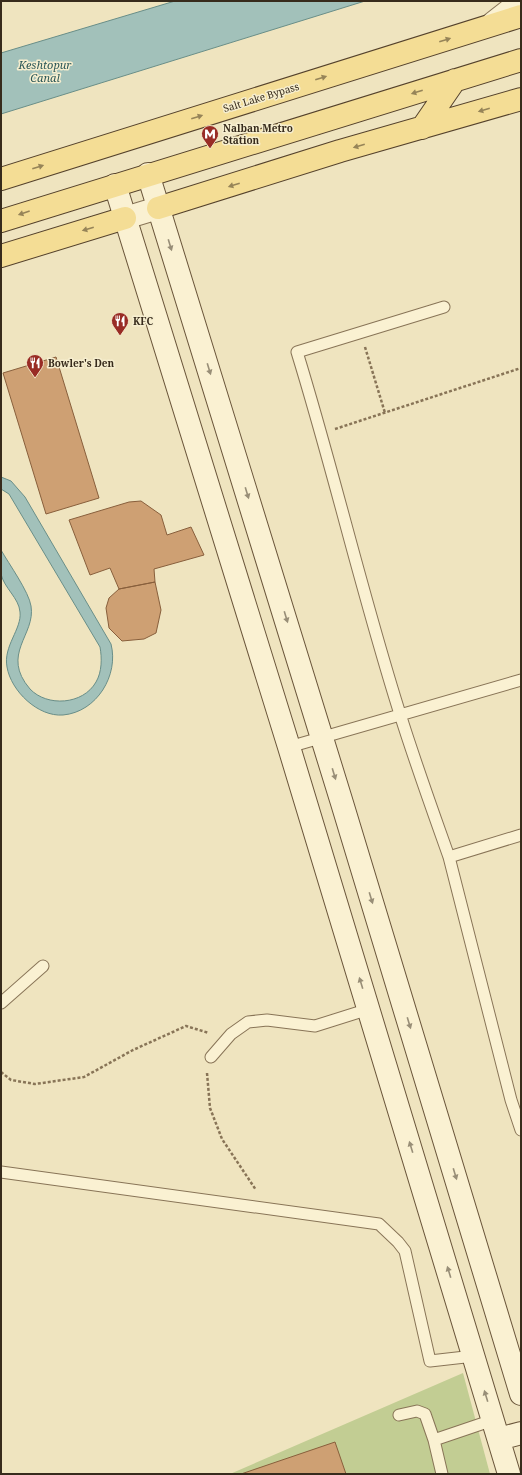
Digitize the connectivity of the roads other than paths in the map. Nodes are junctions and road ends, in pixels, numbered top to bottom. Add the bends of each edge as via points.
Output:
1 (521, 1) edge
2 (521, 16) edge
3 (489, 26) junction
4 (521, 60) edge
5 (455, 80) junction
6 (521, 99) edge
7 (422, 128) junction
8 (148, 174) junction
9 (1, 179) edge
10 (115, 185) junction
11 (158, 208) junction
12 (125, 218) junction
13 (1, 221) edge
14 (1, 256) edge
15 (444, 307) dead end
16 (521, 680) edge
17 (400, 714) junction
18 (322, 737) junction
19 (290, 747) junction
20 (521, 835) edge
21 (449, 857) junction
22 (43, 966) dead end
23 (1, 1003) edge
24 (369, 1009) junction
25 (211, 1057) road end
26 (521, 1130) edge
27 (1, 1172) edge
28 (474, 1356) junction
29 (521, 1394) edge
30 (399, 1415) dead end
31 (496, 1430) junction
32 (521, 1433) edge
33 (434, 1440) junction
34 (442, 1474) edge
35 (509, 1474) edge

1 - 3 main road
2 - 3 main road, Salt Lake Bypass
9 -> 3 main road, Salt Lake Bypass
4 - 5 main road
5 - 7 main road
5 -> 8 main road
6 -> 7 main road
7 -> 11 main road
8 - 10 main road
8 - 11 main road
10 - 12 main road
10 -> 13 main road
11 - 12 main road
11 -> 18 main road
12 -> 14 main road
12 - 19 main road
15 - 17 lane via 297,352
16 - 17 lane
17 - 18 lane
17 - 21 lane
18 - 19 lane
18 -> 29 main road
24 -> 19 main road
20 - 21 lane
21 - 26 lane via 511,1100
22 - 23 lane
24 - 25 lane via 315,1026 267,1020 248,1022 227,1039
28 -> 24 main road
27 - 28 lane via 379,1224 405,1252 430,1361
31 -> 28 main road
30 - 33 lane via 417,1411 425,1414
31 - 32 main road
31 - 33 lane
31 - 35 main road
33 - 34 lane

